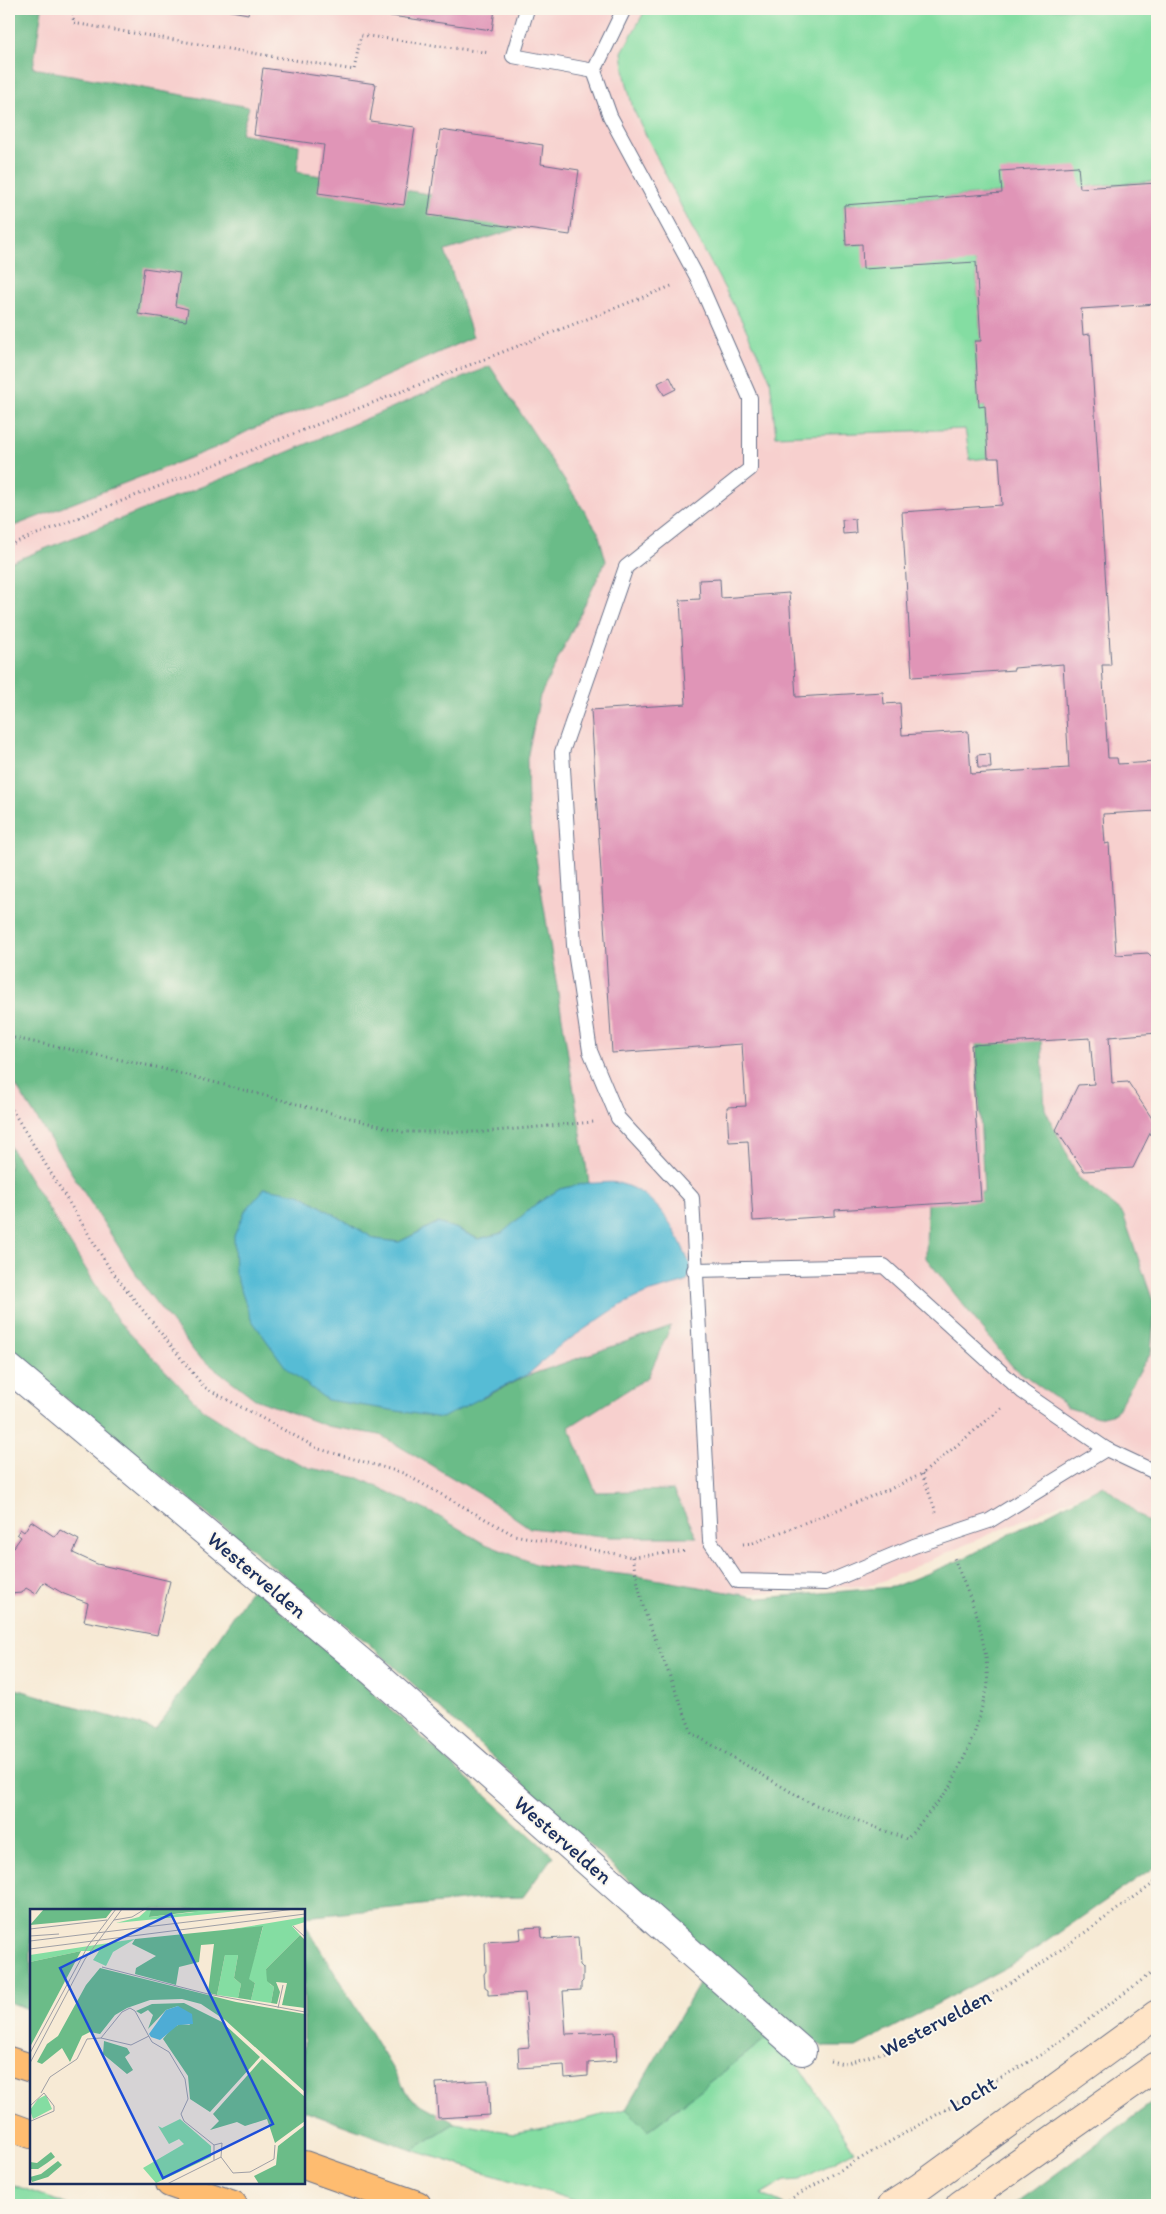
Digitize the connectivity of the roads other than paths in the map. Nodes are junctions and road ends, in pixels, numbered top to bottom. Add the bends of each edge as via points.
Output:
1 (527, 9) edge
2 (624, 9) edge
3 (594, 71) junction
4 (694, 1270) junction
5 (9, 1368) edge
6 (1106, 1449) junction
7 (1157, 1473) edge
8 (1157, 2014) edge
9 (802, 2051) road end
10 (9, 2060) edge
11 (1157, 2066) edge
12 (30, 2068) edge
13 (9, 2126) edge
14 (30, 2134) edge
15 (305, 2165) edge
16 (173, 2184) edge
17 (233, 2205) edge
18 (417, 2205) edge
19 (892, 2205) edge
20 (960, 2205) edge

1 - 3 lane via 513,56
2 - 3 lane
3 - 4 lane via 610,116 697,276 750,398 750,469 626,567 562,752 574,945 590,1051 618,1118 692,1198
4 - 6 lane via 884,1266 1023,1392
4 - 6 lane via 710,1541 737,1581 826,1583 914,1546 989,1521
5 - 9 street, Westervelden via 373,1672
6 - 7 lane
8 - 19 main road, Locht
10 - 12 highway
11 - 20 main road
13 - 14 highway
15 - 18 highway
16 - 17 highway

